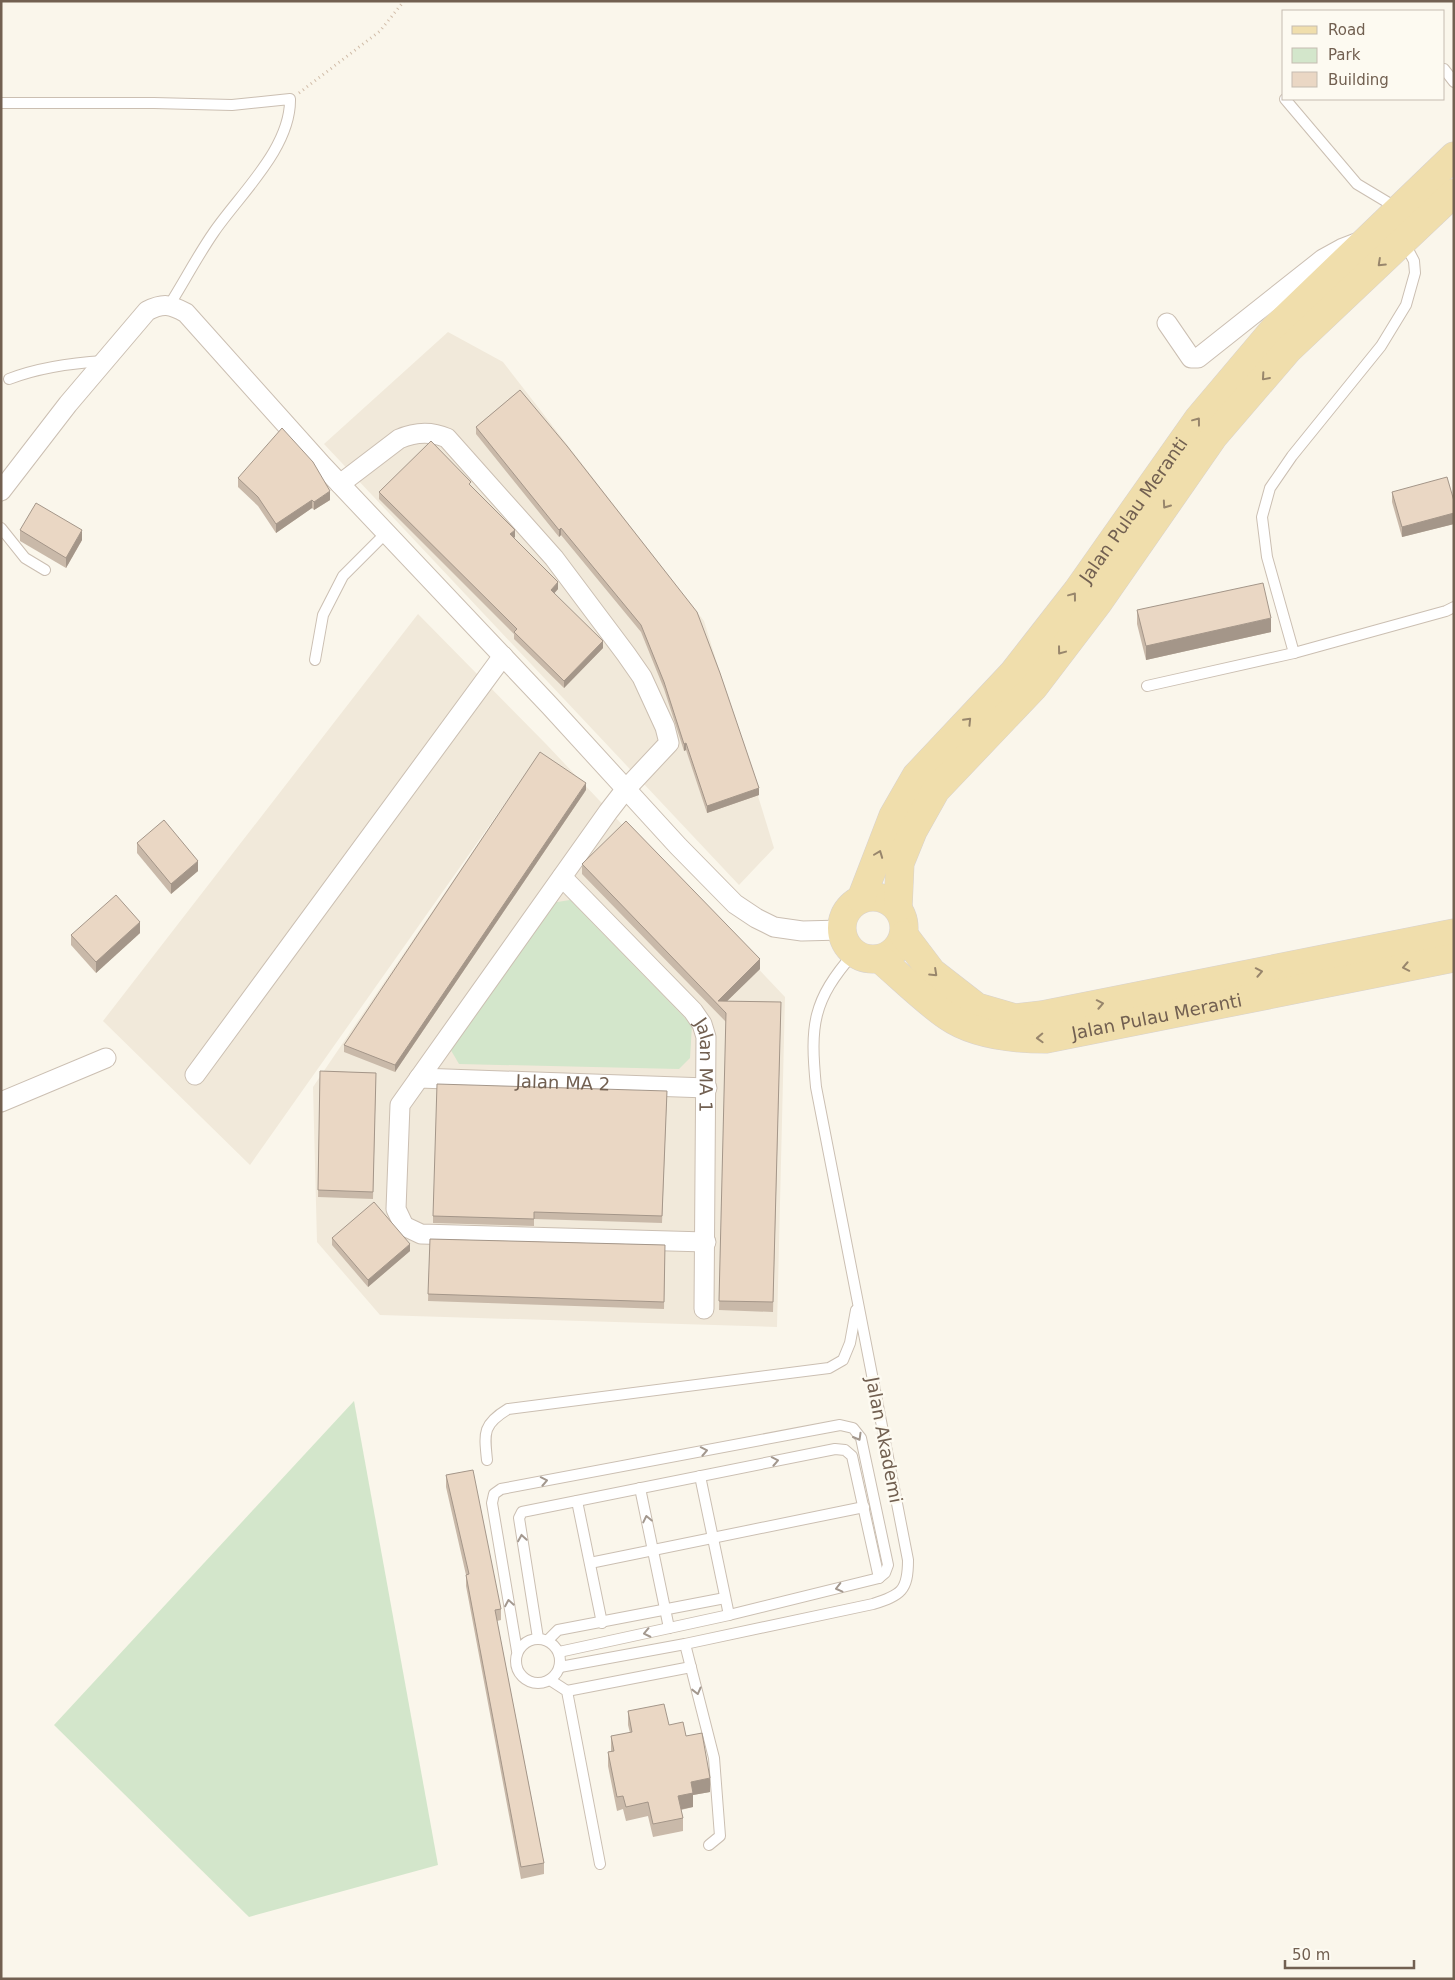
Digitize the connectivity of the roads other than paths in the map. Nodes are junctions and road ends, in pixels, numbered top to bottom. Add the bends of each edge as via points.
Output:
1 (1445, 70) edge
2 (1454, 82) edge
3 (1287, 100) edge
4 (1, 103) edge
5 (1454, 156) edge
6 (1454, 193) edge
7 (1398, 209) junction
8 (1364, 241) junction
9 (1404, 242) junction
10 (170, 304) junction
11 (1167, 323) dead end
12 (105, 361) junction
13 (9, 379) dead end
14 (340, 484) junction
15 (1, 490) edge
16 (1, 528) edge
17 (386, 533) junction
18 (45, 570) dead end
19 (1454, 607) edge
20 (1294, 653) junction
21 (503, 656) junction
22 (315, 660) dead end
23 (1147, 686) dead end
24 (625, 790) junction
25 (562, 877) junction
26 (861, 899) junction
27 (898, 908) junction
28 (1454, 933) edge
29 (904, 935) junction
30 (848, 942) junction
31 (1454, 958) edge
32 (880, 959) junction
33 (106, 1058) dead end
34 (195, 1075) dead end
35 (419, 1078) junction
36 (707, 1088) junction
37 (1, 1102) edge
38 (706, 1242) junction
39 (857, 1304) junction
40 (704, 1309) dead end
41 (487, 1460) dead end
42 (700, 1476) junction
43 (640, 1488) junction
44 (577, 1501) junction
45 (864, 1507) junction
46 (713, 1538) junction
47 (653, 1550) junction
48 (590, 1563) junction
49 (879, 1578) junction
50 (725, 1598) junction
51 (665, 1610) junction
52 (728, 1615) junction
53 (602, 1623) junction
54 (668, 1628) junction
55 (543, 1639) junction
56 (685, 1644) junction
57 (517, 1651) junction
58 (559, 1652) junction
59 (560, 1667) junction
60 (691, 1667) junction
61 (550, 1680) junction
62 (568, 1692) junction
63 (709, 1844) dead end
64 (600, 1864) dead end

1 - 2 lane
3 - 7 lane via 1357,184
4 - 10 lane via 232,105 290,99 290,114 282,137 214,233
5 - 7 main road, Jalan Pulau Meranti
6 - 9 main road, Jalan Pulau Meranti
7 - 8 main road, Jalan Pulau Meranti
8 - 11 street via 1323,259 1198,358 1191,358
26 -> 8 main road, Jalan Pulau Meranti via 893,816 916,776 1013,673 1077,591 1204,411 1274,328
9 - 20 lane via 1414,260 1415,274 1406,305 1381,346 1270,488 1262,517 1267,557
9 -> 27 main road, Jalan Pulau Meranti via 1288,350 1214,436 1098,603 1034,687 936,790 913,830 900,863
10 - 12 street via 147,311
10 - 14 street via 186,313
12 - 13 lane via 67,364
12 - 15 street
14 - 17 street
14 - 24 street via 410,434 435,433 447,438 554,558 642,677 669,743
16 - 18 lane via 25,558
17 - 21 street
17 - 22 lane via 343,576 323,615
19 - 20 lane
20 - 23 lane
21 - 24 street
21 - 34 street
24 - 25 street
24 - 30 street via 736,904 756,918 774,927
25 - 35 street
25 - 36 street, Jalan MA 1 via 697,1018 706,1037
26 - 27 main road via 884,899
26 - 30 main road via 846,912
27 - 29 main road
29 -> 28 main road, Jalan Pulau Meranti via 932,972 977,1006 1015,1018 1061,1012
29 - 32 main road via 896,951
30 - 32 main road via 862,958
30 - 39 lane, Jalan Akademi via 822,995 815,1023 813,1053 816,1087
31 -> 32 main road, Jalan Pulau Meranti via 1046,1039 1018,1039 985,1032 948,1016
33 - 37 street
35 - 36 street, Jalan MA 2
35 - 38 street via 400,1105 396,1209 404,1226 421,1234
36 - 38 street, Jalan MA 1
38 - 40 street, Jalan MA 1
39 - 41 lane via 850,1343 843,1360 828,1368 508,1409 493,1418 484,1434
39 - 56 lane, Jalan Akademi via 908,1560 908,1580 895,1597 873,1604
42 - 43 lane
42 -> 45 lane via 835,1449 845,1450 852,1456
42 - 46 lane
43 - 44 lane
47 -> 43 lane
44 - 48 lane
55 -> 44 lane via 519,1518 522,1512
45 - 46 lane
45 - 49 lane
46 - 47 lane
46 - 50 lane
47 - 48 lane
47 - 51 lane
48 - 53 lane
49 -> 52 lane
57 -> 49 lane via 492,1503 494,1494 501,1489 840,1425 853,1428 861,1438 888,1565
50 - 51 lane
50 - 52 lane
51 - 53 lane
51 - 54 lane
52 - 54 lane
53 - 55 lane via 558,1630
54 -> 58 lane
55 - 57 lane via 526,1641
55 - 58 lane
56 - 59 lane, Jalan Akademi
56 - 60 lane
57 - 61 lane via 515,1663 519,1674 528,1682 539,1684
58 - 59 lane
59 - 61 lane
60 - 62 lane
60 -> 63 lane via 714,1758 720,1836
61 - 62 lane
62 - 64 lane

